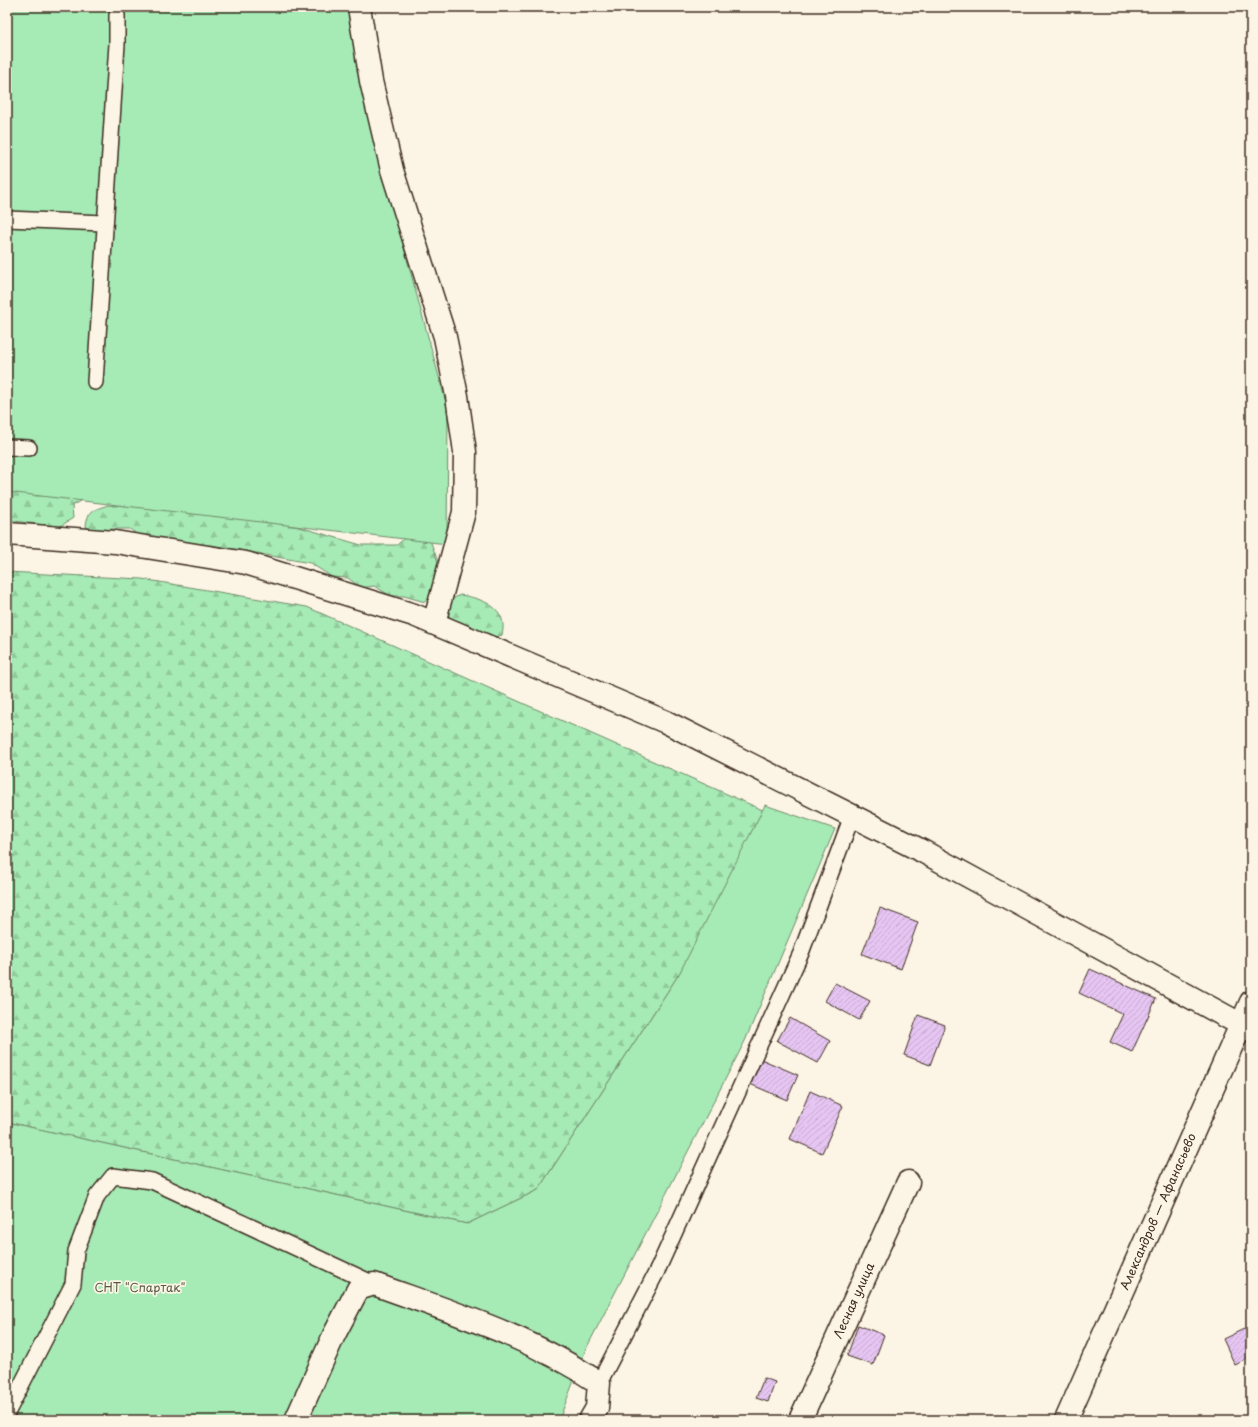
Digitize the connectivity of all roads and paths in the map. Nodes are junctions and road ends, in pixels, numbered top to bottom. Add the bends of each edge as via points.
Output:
1 (359, 7) edge
2 (117, 15) dead end
3 (7, 219) edge
4 (104, 223) junction
5 (95, 382) dead end
6 (7, 447) edge
7 (29, 448) dead end
8 (7, 534) edge
9 (434, 623) junction
10 (852, 816) junction
11 (1251, 1002) edge
12 (1246, 1028) edge
13 (908, 1182) dead end
14 (374, 1284) junction
15 (599, 1383) junction
16 (7, 1413) edge
17 (296, 1420) edge
18 (590, 1420) edge
19 (800, 1420) edge
20 (1066, 1420) edge

1 - 9 street via 392,170 445,337 458,396 465,452 464,512
2 - 4 lane
3 - 4 lane
4 - 5 lane
6 - 7 lane
8 - 9 street via 115,542 246,563 414,614
9 - 10 street via 666,722
10 - 12 street via 924,852
10 - 15 lane via 797,960 657,1271
11 - 12 street, Александров — Афанасьево
12 - 20 street, Александров — Афанасьево
13 - 19 street, Лесная улица
14 - 15 street via 504,1331 573,1365
14 - 16 lane via 152,1181 113,1176 97,1196 76,1251 73,1284
14 - 17 street via 358,1288
15 - 18 street via 597,1408

